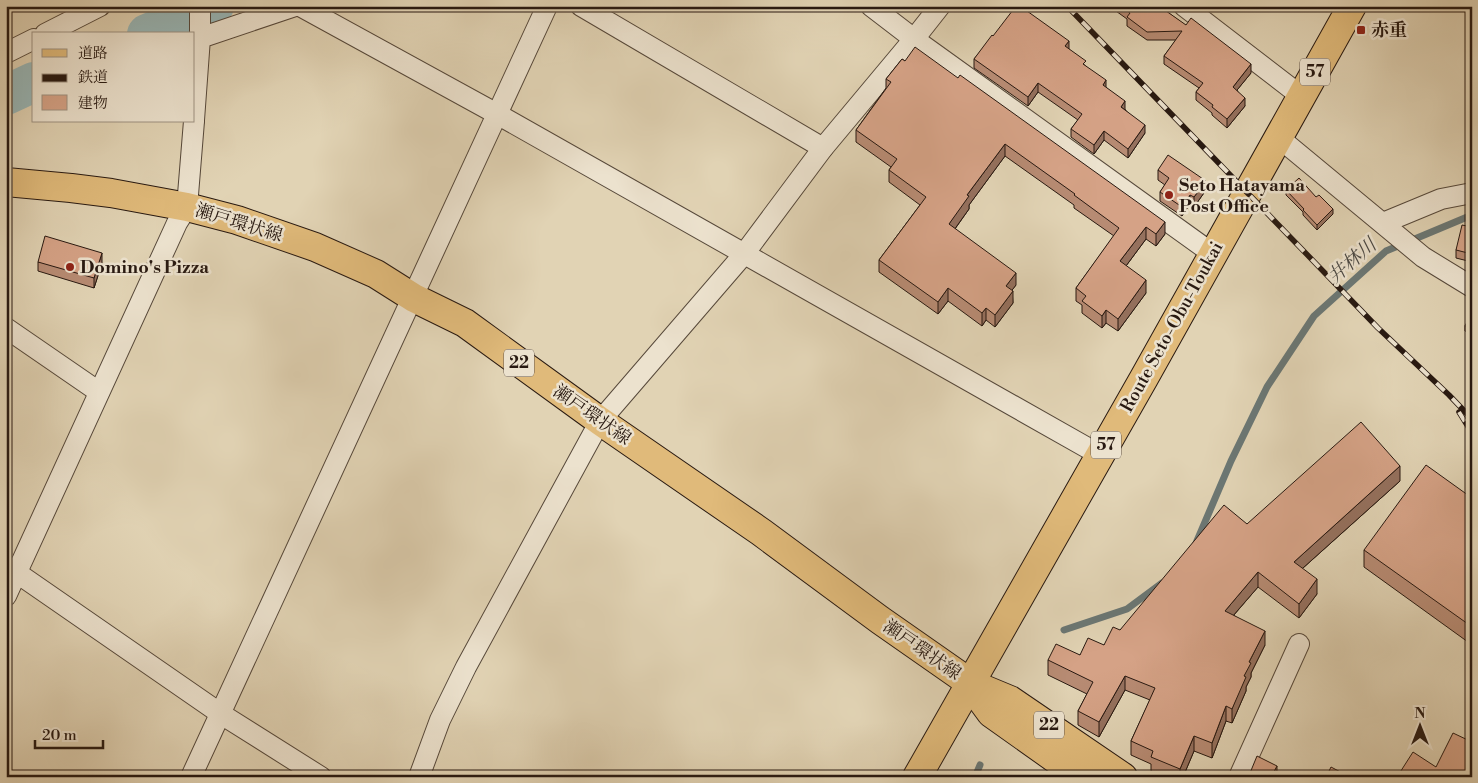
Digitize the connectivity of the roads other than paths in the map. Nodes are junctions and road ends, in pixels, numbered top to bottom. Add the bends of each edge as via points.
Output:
1 (100, 6) edge
2 (200, 6) edge
3 (295, 6) edge
4 (300, 6) edge
5 (547, 6) edge
6 (581, 6) edge
7 (871, 6) edge
8 (940, 6) edge
9 (1184, 6) edge
10 (1352, 6) edge
11 (49, 32) edge
12 (200, 38) junction
13 (914, 39) junction
14 (32, 40) edge
15 (6, 53) edge
16 (1301, 96) junction
17 (195, 107) edge
18 (496, 114) junction
19 (194, 122) edge
20 (1278, 137) junction
21 (822, 148) junction
22 (6, 182) edge
23 (1472, 193) edge
24 (187, 207) junction
25 (1383, 223) junction
26 (744, 254) junction
27 (1213, 254) junction
28 (1472, 287) edge
29 (414, 298) junction
30 (6, 328) edge
31 (100, 392) junction
32 (600, 421) junction
33 (1100, 456) junction
34 (12, 569) edge
35 (6, 596) edge
36 (1299, 644) dead end
37 (969, 683) junction
38 (221, 714) junction
39 (192, 777) edge
40 (321, 777) edge
41 (419, 777) edge
42 (916, 777) edge
43 (1081, 777) edge
44 (1123, 777) edge
45 (1239, 777) edge

1 - 11 street
2 - 12 street
3 - 12 street
4 - 18 street
5 - 18 street
6 - 21 street
7 - 13 street
8 - 13 street
9 - 16 street
10 - 16 main road, Route Seto-Obu-Toukai / 57
12 - 17 street
13 - 21 street
13 - 27 street
14 - 15 street
16 - 20 main road, Route Seto-Obu-Toukai / 57
18 - 26 street
18 - 29 street
19 - 24 street
20 - 25 street
20 - 27 main road, Route Seto-Obu-Toukai / 57
21 - 26 street
22 - 24 main road, 瀬戸環状線 / 22 via 87,190
23 - 25 street via 1441,199
24 - 29 main road, 瀬戸環状線 / 22 via 237,220 315,247 376,274
24 - 31 street
25 - 28 street via 1423,257
26 - 32 street
26 - 33 street
27 - 33 main road, Route Seto-Obu-Toukai / 57
29 - 32 main road, 瀬戸環状線 / 22 via 464,323
29 - 38 street
30 - 31 street
31 - 34 street
32 - 37 main road, 瀬戸環状線 / 22 via 761,532
32 - 41 street via 466,667 440,720
33 - 37 main road, Route Seto-Obu-Toukai / 57
34 - 35 street
34 - 38 street
36 - 45 street
37 - 42 main road, Route Seto-Obu-Toukai / 57
37 - 43 main road, 瀬戸環状線 / 22 via 991,713
37 - 44 main road, 瀬戸環状線 / 22 via 1010,700
38 - 39 street
38 - 40 street

